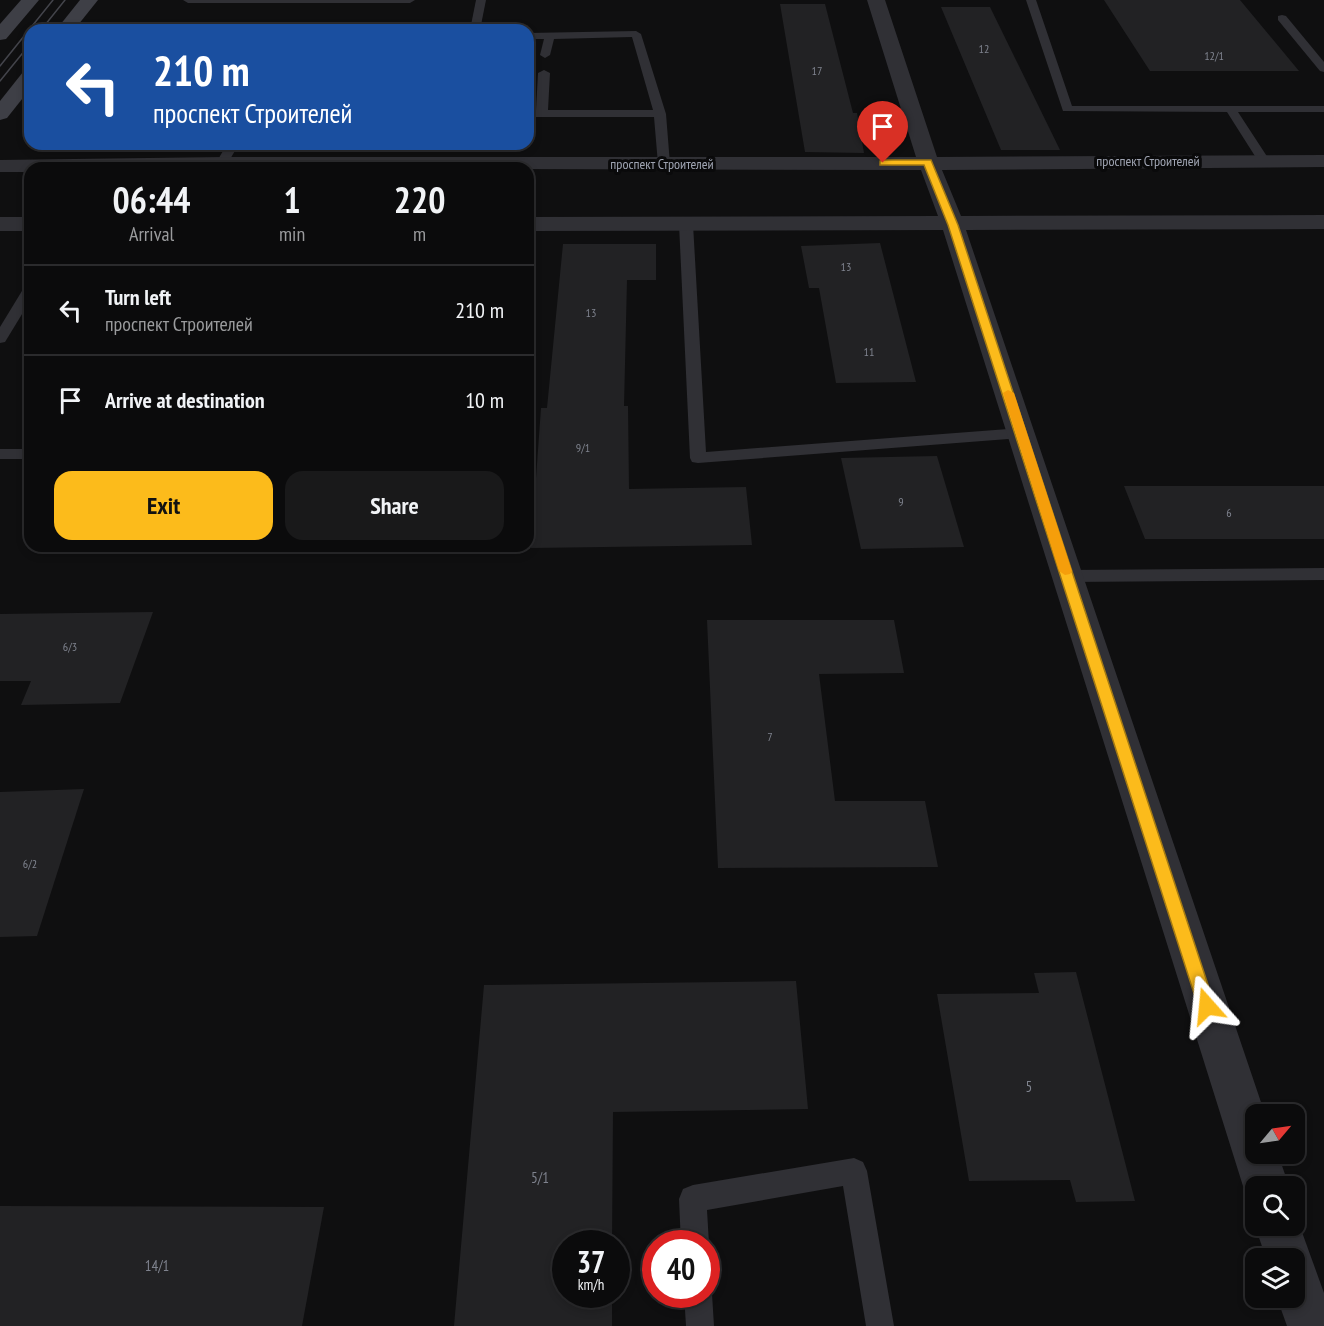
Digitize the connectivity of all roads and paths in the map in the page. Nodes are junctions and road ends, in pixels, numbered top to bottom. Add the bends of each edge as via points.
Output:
1 (30, 0) edge
2 (89, 0) edge
3 (188, 0) edge
4 (410, 0) edge
5 (481, 0) edge
6 (876, 0) edge
7 (1031, 0) edge
8 (336, 1) edge
9 (299, 18) edge
10 (1282, 18) dead end
11 (70, 24) edge
12 (266, 24) edge
13 (476, 24) edge
14 (550, 35) junction
15 (0, 36) edge
16 (534, 36) edge
17 (545, 55) dead end
18 (1324, 69) edge
19 (544, 74) dead end
20 (24, 84) edge
21 (1324, 109) edge
22 (1231, 110) junction
23 (534, 113) edge
24 (542, 113) junction
25 (0, 114) edge
26 (660, 114) junction
27 (1324, 160) edge
28 (1264, 161) junction
29 (928, 162) junction
30 (534, 164) edge
31 (664, 164) junction
32 (0, 166) edge
33 (24, 166) edge
34 (1324, 222) edge
35 (0, 224) edge
36 (24, 224) edge
37 (534, 224) edge
38 (686, 224) junction
39 (953, 225) junction
40 (23, 311) edge
41 (0, 339) edge
42 (1021, 433) junction
43 (0, 454) edge
44 (24, 454) edge
45 (1324, 574) edge
46 (1067, 576) junction
47 (1263, 1176) edge
48 (694, 1230) edge
49 (699, 1308) edge
50 (1305, 1308) edge
51 (700, 1326) edge
52 (880, 1326) edge
53 (1311, 1326) edge

1 - 15 main road
2 - 11 main road
3 - 9 lane
4 - 8 lane
5 - 13 lane
6 - 29 street
7 - 22 lane via 1067,109
8 - 9 lane
9 - 12 lane
10 - 18 lane
14 - 16 lane
14 - 17 lane
14 - 26 lane via 636,34
19 - 24 lane
20 - 25 main road
21 - 22 lane
22 - 28 lane
23 - 24 lane
24 - 26 lane
26 - 31 lane
27 - 28 street, проспект Строителей
28 - 29 street, проспект Строителей
29 - 31 street, проспект Строителей
29 - 39 street
30 - 31 street, проспект Строителей
32 - 33 street, проспект Строителей
34 - 39 street
35 - 36 street
37 - 38 street
38 - 39 street
38 - 42 lane via 698,458
39 - 42 street
40 - 41 lane
42 - 46 street
43 - 44 lane
45 - 46 lane
46 - 47 street
48 - 52 lane via 693,1199 854,1171
49 - 51 lane
50 - 53 street

